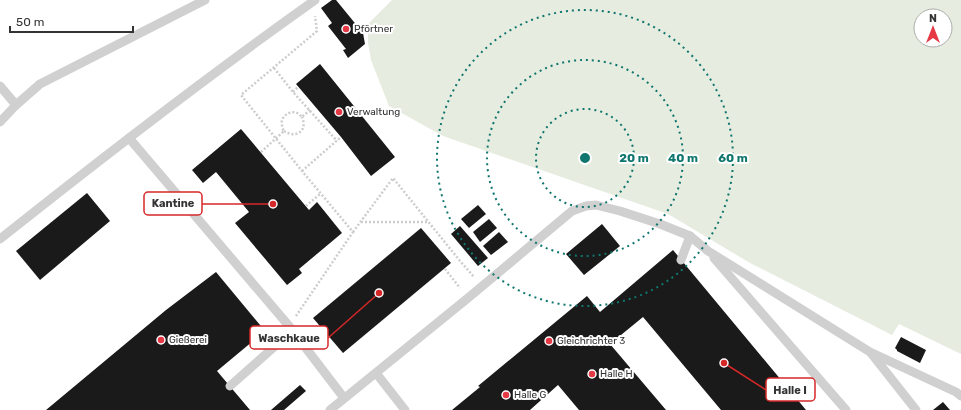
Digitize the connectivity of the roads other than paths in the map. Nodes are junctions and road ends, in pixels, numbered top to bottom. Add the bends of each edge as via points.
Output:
1 (205, 0) edge
2 (315, 0) edge
3 (0, 86) edge
4 (16, 105) junction
5 (0, 122) edge
6 (129, 138) junction
7 (690, 236) junction
8 (0, 239) edge
9 (708, 251) junction
10 (681, 260) dead end
11 (291, 328) junction
12 (870, 352) junction
13 (376, 373) junction
14 (230, 386) dead end
15 (961, 396) edge
16 (344, 398) junction
17 (330, 410) edge
18 (405, 410) edge
19 (846, 410) edge
20 (916, 410) edge

1 - 4 lane via 40,84
2 - 6 lane
3 - 4 lane
4 - 5 lane
6 - 8 lane
6 - 11 lane
7 - 9 lane
7 - 10 lane
7 - 13 lane via 660,224 596,205 572,211
9 - 12 lane
9 - 19 lane
11 - 14 lane
11 - 16 lane
12 - 15 lane
12 - 20 lane
13 - 16 lane
13 - 18 lane
16 - 17 lane

